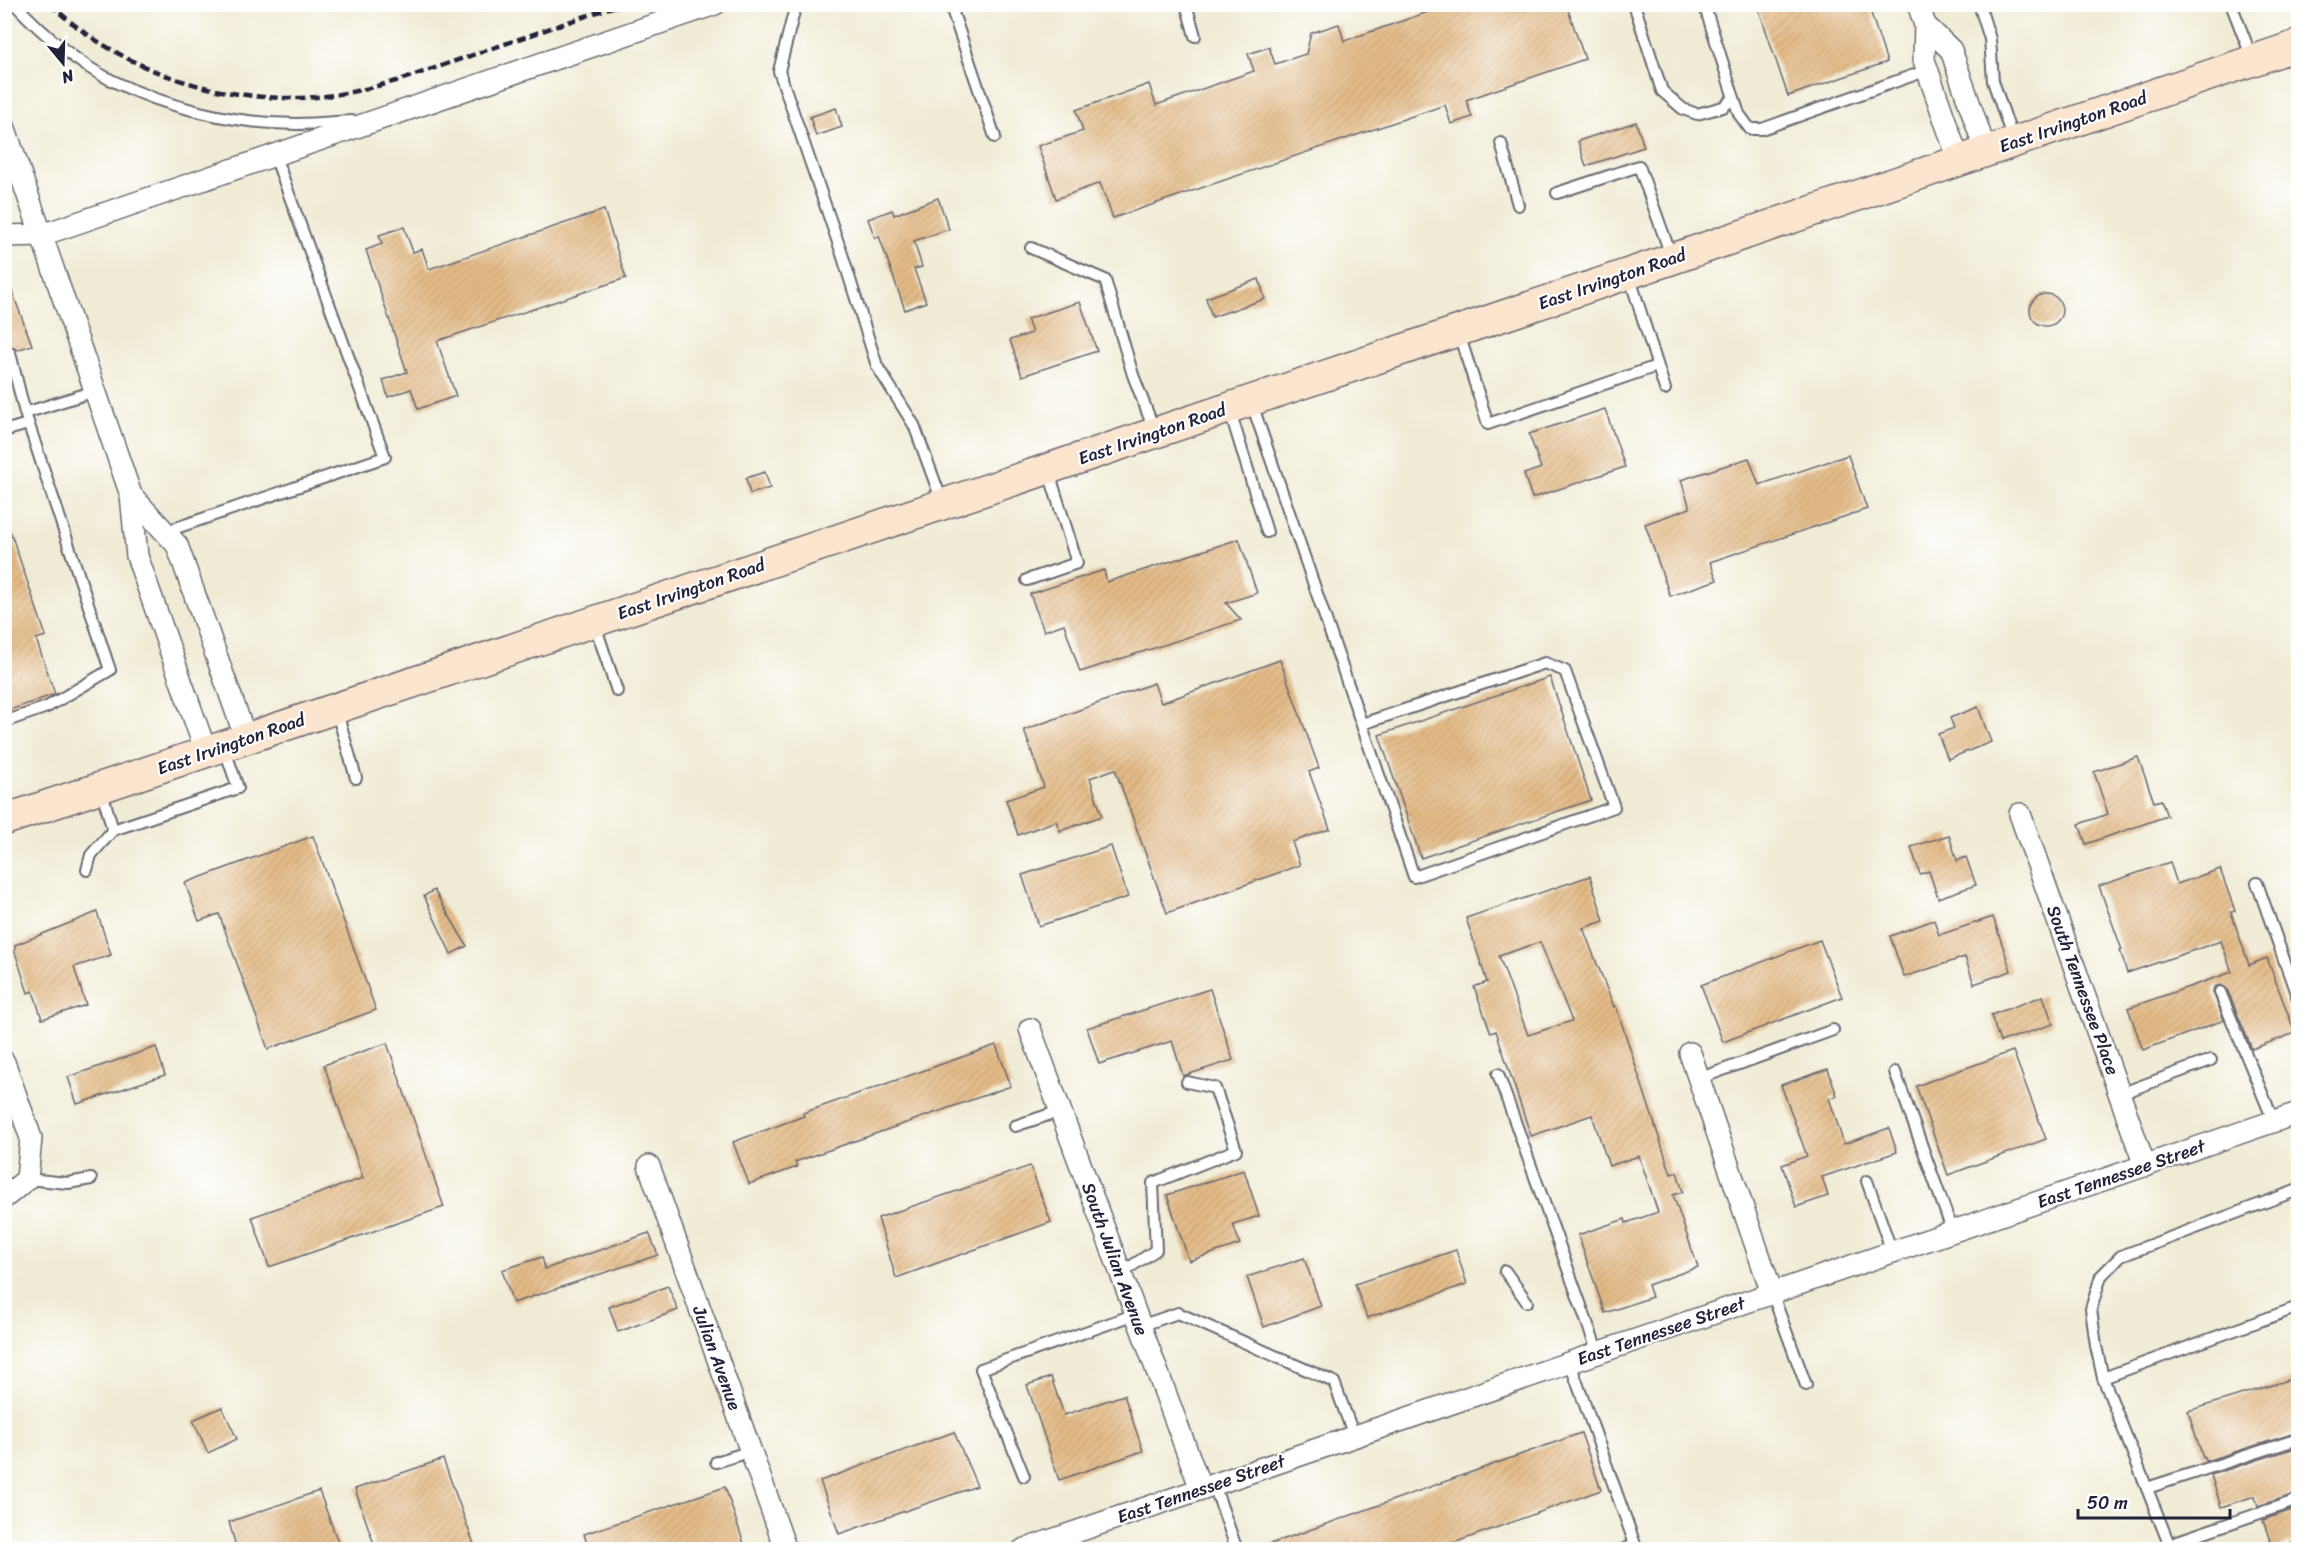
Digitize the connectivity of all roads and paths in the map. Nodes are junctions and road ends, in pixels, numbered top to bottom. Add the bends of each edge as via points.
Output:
1 (15, 4) edge
2 (715, 4) edge
3 (796, 4) edge
4 (950, 4) edge
5 (1186, 4) edge
6 (1634, 4) edge
7 (1704, 4) edge
8 (1918, 4) edge
9 (1979, 4) edge
10 (2231, 4) edge
11 (1925, 26) junction
12 (1195, 36) dead end
13 (2298, 45) edge
14 (2253, 61) junction
15 (1928, 70) junction
16 (1734, 98) junction
17 (382, 120) junction
18 (4, 126) edge
19 (996, 137) dead end
20 (2014, 142) junction
21 (1501, 143) dead end
22 (275, 156) junction
23 (1973, 157) junction
24 (1557, 193) dead end
25 (1518, 205) dead end
26 (4, 236) edge
27 (42, 236) junction
28 (1031, 248) dead end
29 (1672, 259) junction
30 (1628, 273) junction
31 (1458, 331) junction
32 (10, 353) dead end
33 (1657, 366) junction
34 (1665, 389) dead end
35 (95, 391) junction
36 (1240, 404) junction
37 (25, 413) junction
38 (28, 424) junction
39 (4, 431) edge
40 (1156, 433) junction
41 (1047, 469) junction
42 (131, 495) junction
43 (943, 504) junction
44 (165, 532) junction
45 (1268, 532) dead end
46 (1028, 580) dead end
47 (594, 622) junction
48 (616, 691) dead end
49 (336, 708) junction
50 (4, 722) edge
51 (1362, 724) junction
52 (225, 746) junction
53 (356, 778) dead end
54 (101, 789) junction
55 (2020, 814) dead end
56 (4, 820) edge
57 (113, 830) junction
58 (87, 870) dead end
59 (2258, 883) dead end
60 (2220, 992) dead end
61 (2298, 999) edge
62 (1030, 1029) dead end
63 (1833, 1030) dead end
64 (1689, 1053) dead end
65 (2211, 1059) dead end
66 (4, 1062) edge
67 (1895, 1072) dead end
68 (1498, 1074) dead end
69 (1698, 1079) junction
70 (1187, 1082) dead end
71 (2120, 1094) junction
72 (1060, 1111) junction
73 (2298, 1113) edge
74 (2274, 1122) junction
75 (1015, 1126) dead end
76 (649, 1166) dead end
77 (2145, 1166) junction
78 (27, 1179) junction
79 (91, 1179) dead end
80 (1867, 1181) dead end
81 (2298, 1190) edge
82 (4, 1198) edge
83 (1953, 1232) junction
84 (1892, 1252) junction
85 (1505, 1271) dead end
86 (1121, 1273) junction
87 (1772, 1293) junction
88 (1527, 1302) dead end
89 (2298, 1307) edge
90 (1138, 1320) junction
91 (1598, 1353) junction
92 (1570, 1363) junction
93 (2103, 1378) junction
94 (1806, 1385) dead end
95 (1354, 1436) junction
96 (2298, 1439) edge
97 (750, 1451) junction
98 (716, 1462) dead end
99 (1024, 1476) dead end
100 (1207, 1487) junction
101 (2147, 1488) junction
102 (2298, 1500) edge
103 (1636, 1547) edge
104 (2170, 1547) edge
105 (786, 1550) edge
106 (1023, 1550) edge
107 (1237, 1550) edge
108 (1622, 1550) edge

1 - 17 lane via 69,53 111,80 156,98 204,113 284,123
2 - 17 street
3 - 43 lane via 779,71 877,366 914,424
4 - 19 lane
5 - 12 lane
6 - 16 lane via 1662,91 1683,109 1697,114 1723,107
7 - 16 lane
8 - 11 street
9 - 20 lane via 1990,39 1993,81
10 - 14 lane
11 - 15 street via 1924,60
11 - 23 street via 1951,50
13 - 14 street, East Irvington Road
14 - 20 street, East Irvington Road
15 - 16 lane via 1756,131 1744,123
15 - 23 street
17 - 22 street
18 - 27 street
20 - 23 street, East Irvington Road
21 - 25 lane
22 - 27 street
22 - 44 lane via 385,457
23 - 29 street, East Irvington Road
24 - 29 lane via 1639,166
26 - 27 street
27 - 35 street
28 - 40 lane via 1104,280 1133,375
29 - 30 street, East Irvington Road
30 - 31 street, East Irvington Road
30 - 33 lane
31 - 33 lane via 1488,424
31 - 36 street, East Irvington Road
32 - 37 lane
33 - 34 lane
35 - 37 lane
35 - 42 street
36 - 40 street, East Irvington Road
36 - 45 lane
36 - 51 lane
37 - 38 lane
38 - 39 lane
38 - 50 lane via 110,670 47,707
40 - 41 street, East Irvington Road
41 - 43 street, East Irvington Road
41 - 46 lane via 1077,564
42 - 44 street
42 - 52 street via 137,555
43 - 47 street, East Irvington Road
44 - 52 street via 177,545
47 - 48 lane
47 - 49 street, East Irvington Road
49 - 52 street, East Irvington Road
49 - 53 lane
51 - 51 lane via 1414,877 1614,807 1565,671 1545,663
52 - 54 street, East Irvington Road
52 - 57 lane via 238,788
54 - 56 street, East Irvington Road
54 - 57 lane
55 - 71 street, South Tennessee Place
57 - 58 lane via 91,855
59 - 61 lane
60 - 74 lane
62 - 72 street, South Julian Avenue
63 - 69 lane
64 - 69 street
65 - 71 lane
66 - 78 street via 31,1138
67 - 83 lane
68 - 91 lane
69 - 87 street
70 - 86 lane via 1215,1088 1236,1150 1153,1183 1155,1250
71 - 77 street, South Tennessee Place
72 - 75 lane
72 - 86 street, South Julian Avenue
73 - 74 street, East Tennessee Street
74 - 77 street, East Tennessee Street
76 - 97 street, Julian Avenue
77 - 83 street, East Tennessee Street
78 - 79 lane via 68,1183
78 - 82 street
80 - 84 lane
81 - 93 lane via 2121,1256 2101,1276 2091,1309
83 - 84 street, East Tennessee Street
84 - 87 street, East Tennessee Street
85 - 88 lane
86 - 90 street, South Julian Avenue
87 - 91 street, East Tennessee Street
87 - 94 lane
89 - 93 lane
90 - 95 lane via 1178,1313 1334,1382
90 - 99 lane via 981,1369
90 - 100 street, South Julian Avenue
91 - 92 street, East Tennessee Street
92 - 95 street, East Tennessee Street
92 - 103 lane
93 - 101 lane
95 - 100 street, East Tennessee Street
96 - 101 lane
97 - 98 lane
97 - 105 street, Julian Avenue
100 - 106 street, East Tennessee Street
100 - 107 lane
101 - 104 lane
102 - 104 lane
103 - 108 lane

